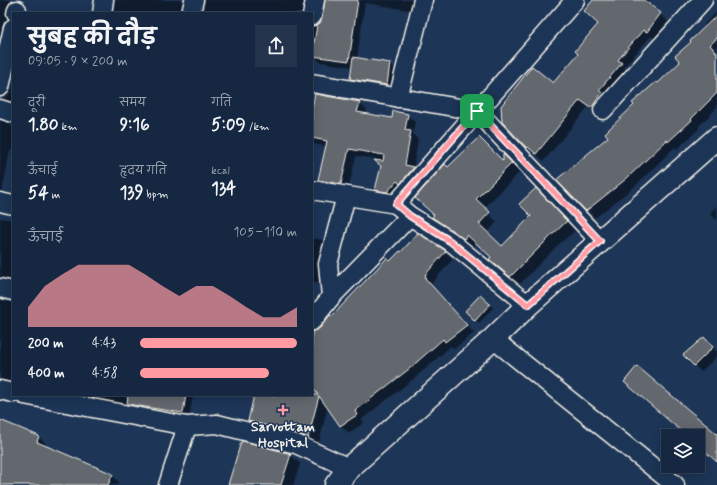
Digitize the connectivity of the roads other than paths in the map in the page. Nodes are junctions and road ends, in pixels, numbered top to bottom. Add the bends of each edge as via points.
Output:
1 (104, 0) edge
2 (194, 0) edge
3 (315, 0) edge
4 (423, 0) edge
5 (575, 0) edge
6 (703, 0) edge
7 (102, 12) edge
8 (191, 12) edge
9 (313, 12) edge
10 (12, 33) edge
11 (313, 83) edge
12 (0, 87) edge
13 (398, 98) junction
14 (0, 109) edge
15 (603, 110) dead end
16 (477, 111) junction
17 (12, 113) edge
18 (717, 138) edge
19 (313, 190) edge
20 (346, 196) junction
21 (0, 202) edge
22 (396, 204) junction
23 (12, 205) edge
24 (410, 216) junction
25 (600, 241) junction
26 (0, 288) edge
27 (12, 291) edge
28 (332, 297) junction
29 (528, 305) junction
30 (313, 320) edge
31 (493, 339) junction
32 (0, 390) edge
33 (12, 393) edge
34 (29, 396) edge
35 (187, 426) junction
36 (349, 468) junction
37 (168, 485) edge
38 (336, 485) edge
39 (675, 485) edge

1 - 7 street
2 - 8 street
3 - 9 street
4 - 13 street
5 - 16 street
6 - 15 street
10 - 12 street
11 - 13 street
13 - 16 street
14 - 17 street
16 - 22 street
16 - 25 street
18 - 25 street
19 - 20 street
20 - 22 street
20 - 28 street via 328,264
21 - 23 street
22 - 24 street
24 - 28 street
24 - 29 street via 450,241
25 - 29 street
26 - 27 street
28 - 30 street
29 - 31 street
31 - 36 street
31 - 39 street
32 - 33 street
34 - 35 street
35 - 36 street via 217,424 246,431 296,444
35 - 37 street
36 - 38 street

